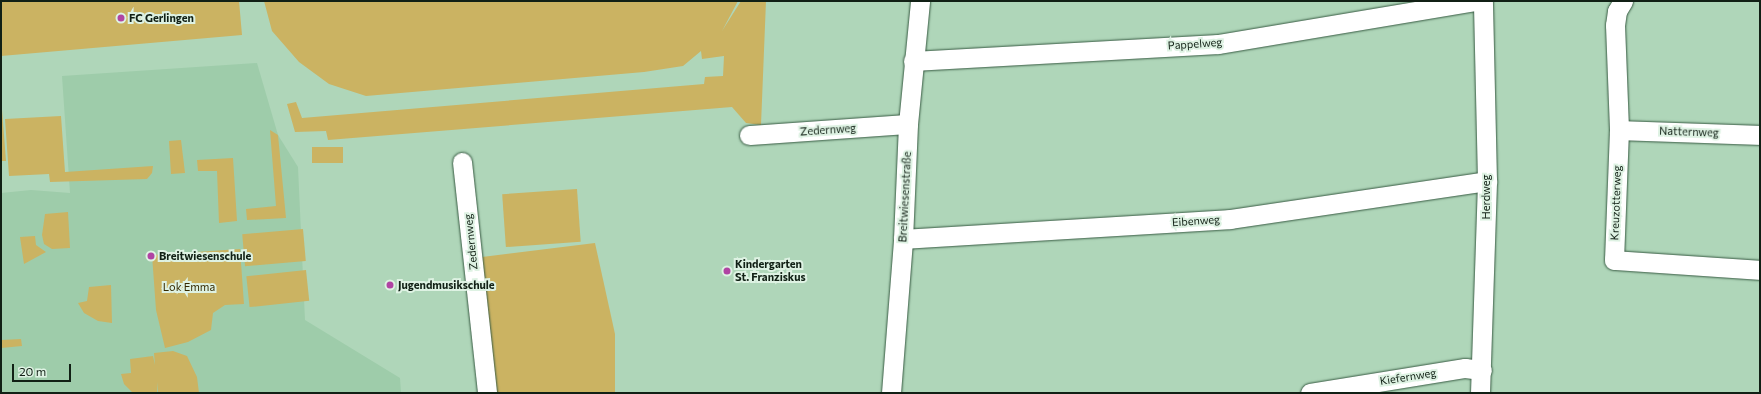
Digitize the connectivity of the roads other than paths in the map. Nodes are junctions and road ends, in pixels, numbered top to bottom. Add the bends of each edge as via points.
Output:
1 (920, 1) edge
2 (1475, 1) edge
3 (1483, 1) edge
4 (1623, 1) edge
5 (913, 61) junction
6 (908, 124) junction
7 (1619, 130) junction
8 (748, 135) dead end
9 (1760, 135) edge
10 (462, 162) dead end
11 (1487, 181) junction
12 (903, 239) junction
13 (1760, 270) edge
14 (1482, 370) junction
15 (487, 393) edge
16 (891, 393) edge
17 (1310, 393) edge
18 (1480, 393) edge

1 - 5 street, Breitwiesenstraße
2 - 5 street, Pappelweg via 1218,44
3 - 11 street, Herdweg
4 - 7 street, Kreuzotterweg via 1617,10 1615,25
5 - 6 street, Breitwiesenstraße
6 - 8 street, Zedernweg
6 - 12 street, Breitwiesenstraße
7 - 9 street, Natternweg
7 - 13 street, Kreuzotterweg via 1614,260
10 - 15 street, Zedernweg
11 - 12 street, Eibenweg via 1230,219
11 - 14 street, Herdweg
12 - 16 street, Breitwiesenstraße
14 - 17 street, Kiefernweg via 1465,368
14 - 18 street, Herdweg

